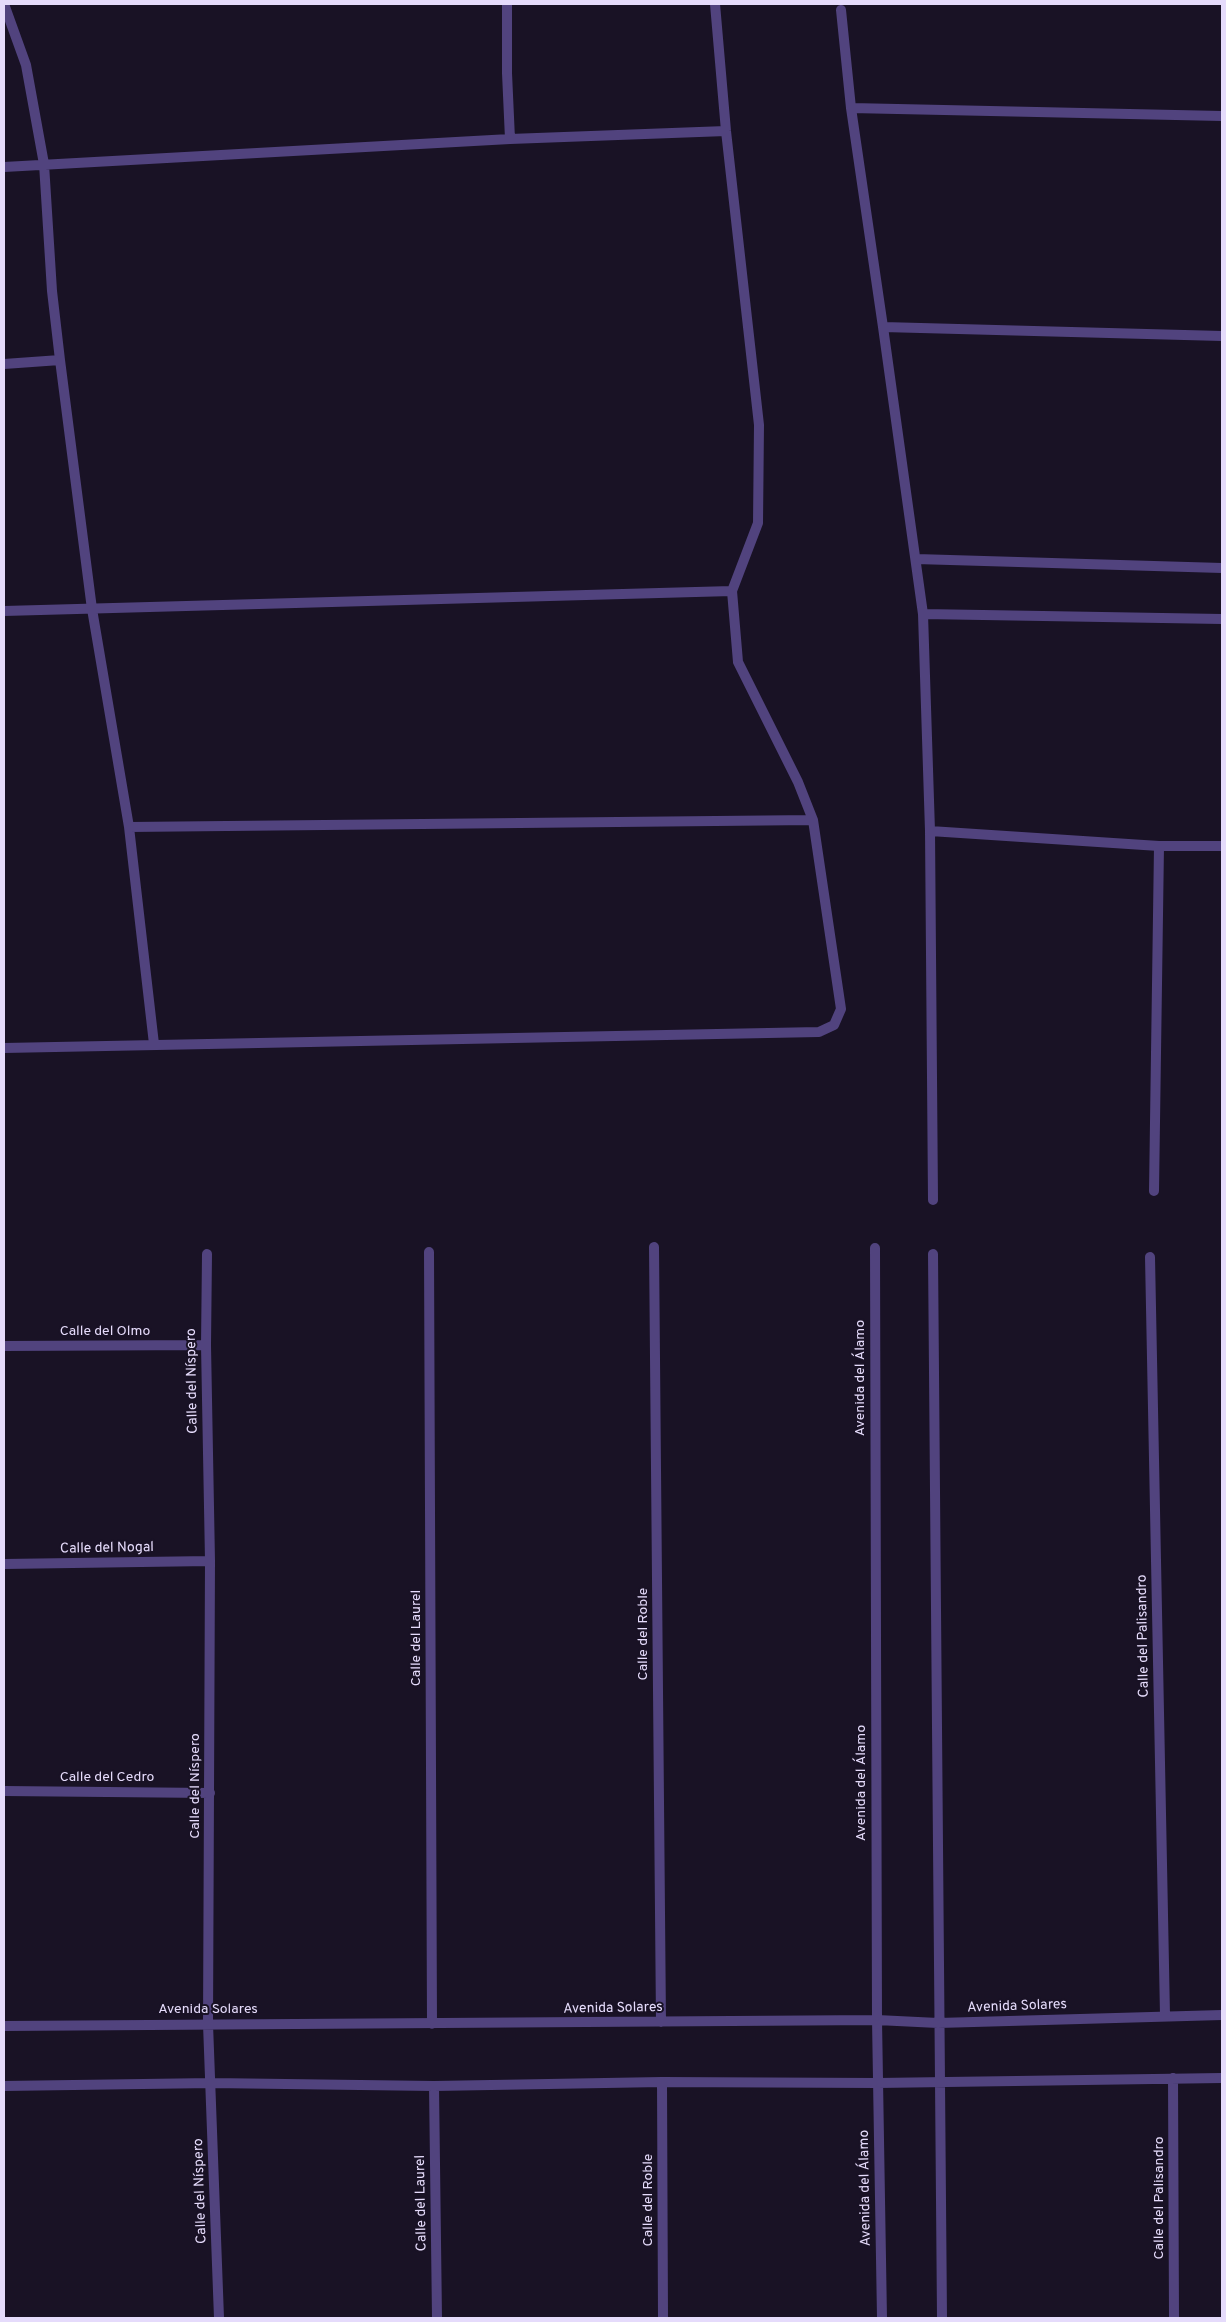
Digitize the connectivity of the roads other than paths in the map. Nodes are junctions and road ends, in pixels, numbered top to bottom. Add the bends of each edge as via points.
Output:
1 (4, 4) edge
2 (507, 4) edge
3 (715, 4) edge
4 (841, 10) dead end
5 (851, 108) junction
6 (1222, 116) edge
7 (726, 131) junction
8 (510, 139) junction
9 (44, 164) junction
10 (4, 167) edge
11 (884, 326) junction
12 (1222, 336) edge
13 (60, 360) junction
14 (4, 364) edge
15 (916, 560) junction
16 (1222, 568) edge
17 (732, 592) junction
18 (92, 609) junction
19 (4, 611) edge
20 (923, 614) junction
21 (1222, 619) edge
22 (813, 820) junction
23 (129, 827) junction
24 (930, 832) junction
25 (1159, 846) junction
26 (1222, 846) edge
27 (154, 1044) junction
28 (4, 1048) edge
29 (1154, 1191) dead end
30 (933, 1200) dead end
31 (654, 1246) dead end
32 (875, 1248) dead end
33 (429, 1252) dead end
34 (207, 1254) dead end
35 (933, 1254) dead end
36 (1150, 1257) dead end
37 (206, 1345) junction
38 (4, 1346) edge
39 (210, 1561) junction
40 (4, 1564) edge
41 (4, 1791) edge
42 (210, 1793) junction
43 (1165, 2015) junction
44 (1222, 2015) edge
45 (876, 2020) junction
46 (660, 2022) junction
47 (938, 2023) junction
48 (208, 2024) junction
49 (432, 2024) junction
50 (4, 2026) edge
51 (1173, 2078) junction
52 (1222, 2078) edge
53 (662, 2082) junction
54 (939, 2082) junction
55 (878, 2083) junction
56 (212, 2084) junction
57 (4, 2086) edge
58 (434, 2086) junction
59 (219, 2318) edge
60 (437, 2318) edge
61 (663, 2318) edge
62 (882, 2318) edge
63 (942, 2318) edge
64 (1174, 2318) edge

1 - 9 street via 26,65
2 - 8 street
3 - 7 street
4 - 5 street
5 - 6 street
5 - 11 street
7 - 8 street
7 - 17 street via 759,425 758,523
8 - 9 street
9 - 10 street
9 - 13 street
11 - 12 street
11 - 15 street
13 - 14 street
13 - 18 street
15 - 16 street
15 - 20 street
17 - 18 street
17 - 22 street via 738,662 798,782
18 - 19 street
18 - 23 street
20 - 21 street
20 - 24 street
22 - 23 street
22 - 27 street via 841,1009 834,1025 819,1032
23 - 27 street
24 - 25 street
24 - 30 street
25 - 26 street
25 - 29 street
27 - 28 street
31 - 46 street, Calle del Roble
32 - 45 street, Avenida del Álamo
33 - 49 street, Calle del Laurel
34 - 37 street, Calle del Níspero
35 - 47 street
36 - 43 street, Calle del Palisandro
37 - 38 street, Calle del Olmo
37 - 39 street, Calle del Níspero
39 - 40 street, Calle del Nogal
39 - 42 street, Calle del Níspero
41 - 42 street, Calle del Cedro
42 - 48 street, Calle del Níspero
43 - 44 street, Avenida Solares
43 - 47 street, Avenida Solares
45 - 46 street, Avenida Solares
45 - 47 street, Avenida Solares
45 - 55 street, Avenida del Álamo
46 - 49 street, Avenida Solares
47 - 54 street
48 - 49 street, Avenida Solares
48 - 50 street, Avenida Solares
48 - 56 street, Calle del Níspero
51 - 52 street
51 - 54 street
51 - 64 street, Calle del Palisandro
53 - 55 street
53 - 58 street
53 - 61 street, Calle del Roble
54 - 55 street
54 - 63 street
55 - 62 street, Avenida del Álamo
56 - 57 street
56 - 58 street
56 - 59 street, Calle del Níspero
58 - 60 street, Calle del Laurel

